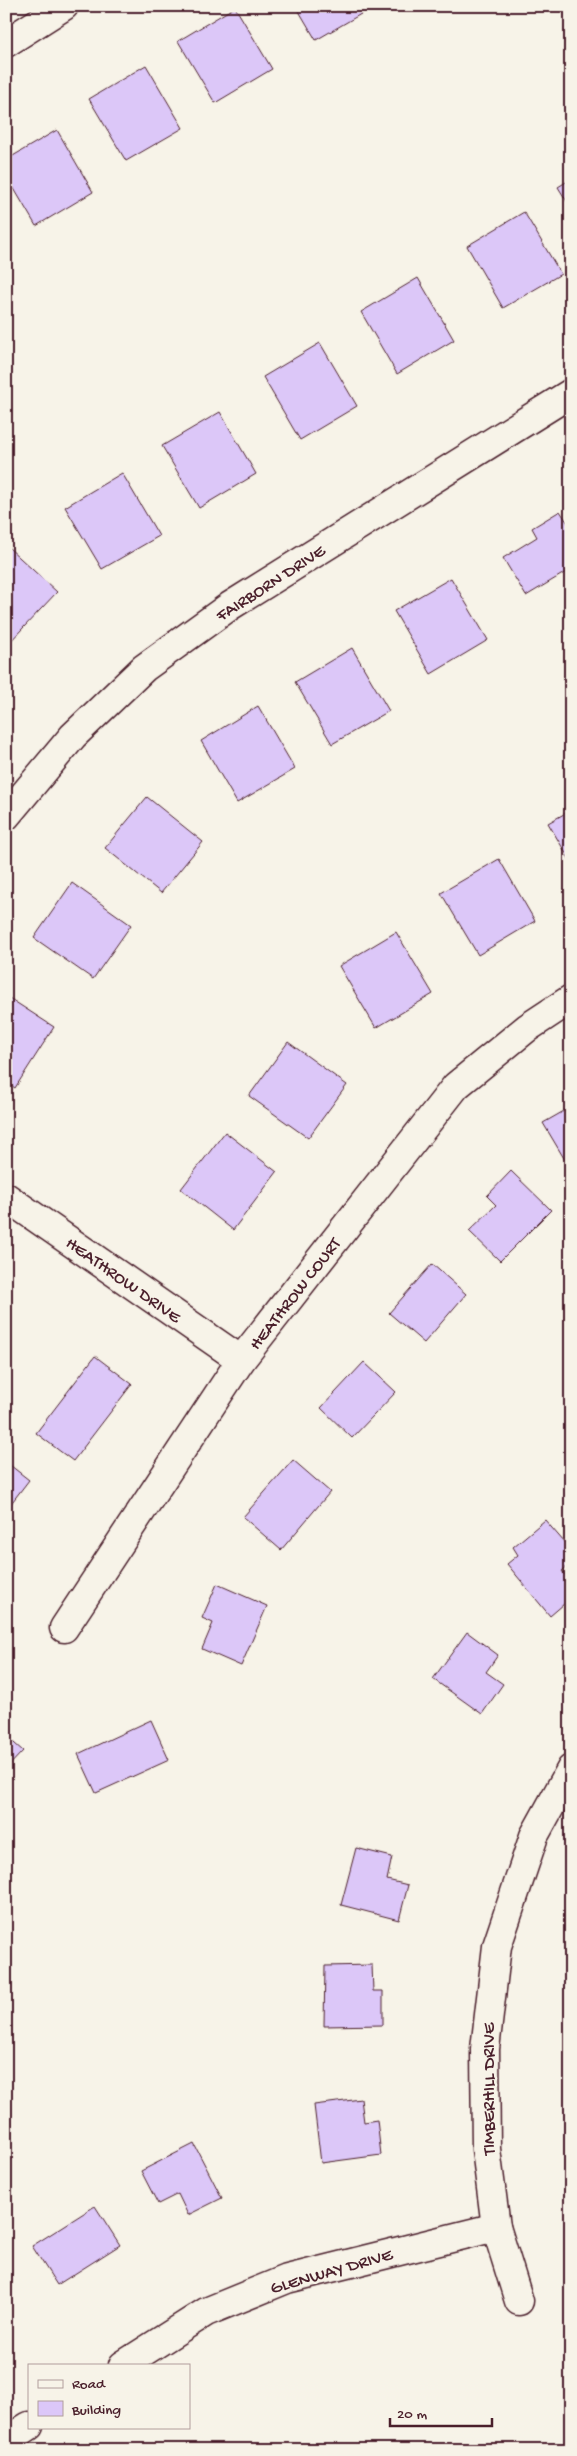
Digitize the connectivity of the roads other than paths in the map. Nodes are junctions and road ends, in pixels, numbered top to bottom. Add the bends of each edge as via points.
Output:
1 (64, 6) edge
2 (6, 43) edge
3 (571, 393) edge
4 (6, 816) edge
5 (571, 1000) edge
6 (6, 1197) edge
7 (241, 1360) junction
8 (64, 1628) dead end
9 (571, 1769) edge
10 (496, 2227) junction
11 (519, 2301) dead end
12 (125, 2364) edge
13 (28, 2427) edge
14 (6, 2441) edge

1 - 2 street
3 - 4 street, FAIRBORN DRIVE via 230,606 144,668 73,736
5 - 7 street, HEATHROW COURT via 527,1028 456,1086
6 - 7 street, HEATHROW DRIVE
7 - 8 street, HEATHROW COURT
9 - 10 street, TIMBERHILL DRIVE via 534,1836 497,1946 485,2049 486,2149
10 - 11 street, TIMBERHILL DRIVE
10 - 12 street, GLENWAY DRIVE via 287,2279 206,2312
13 - 14 street

